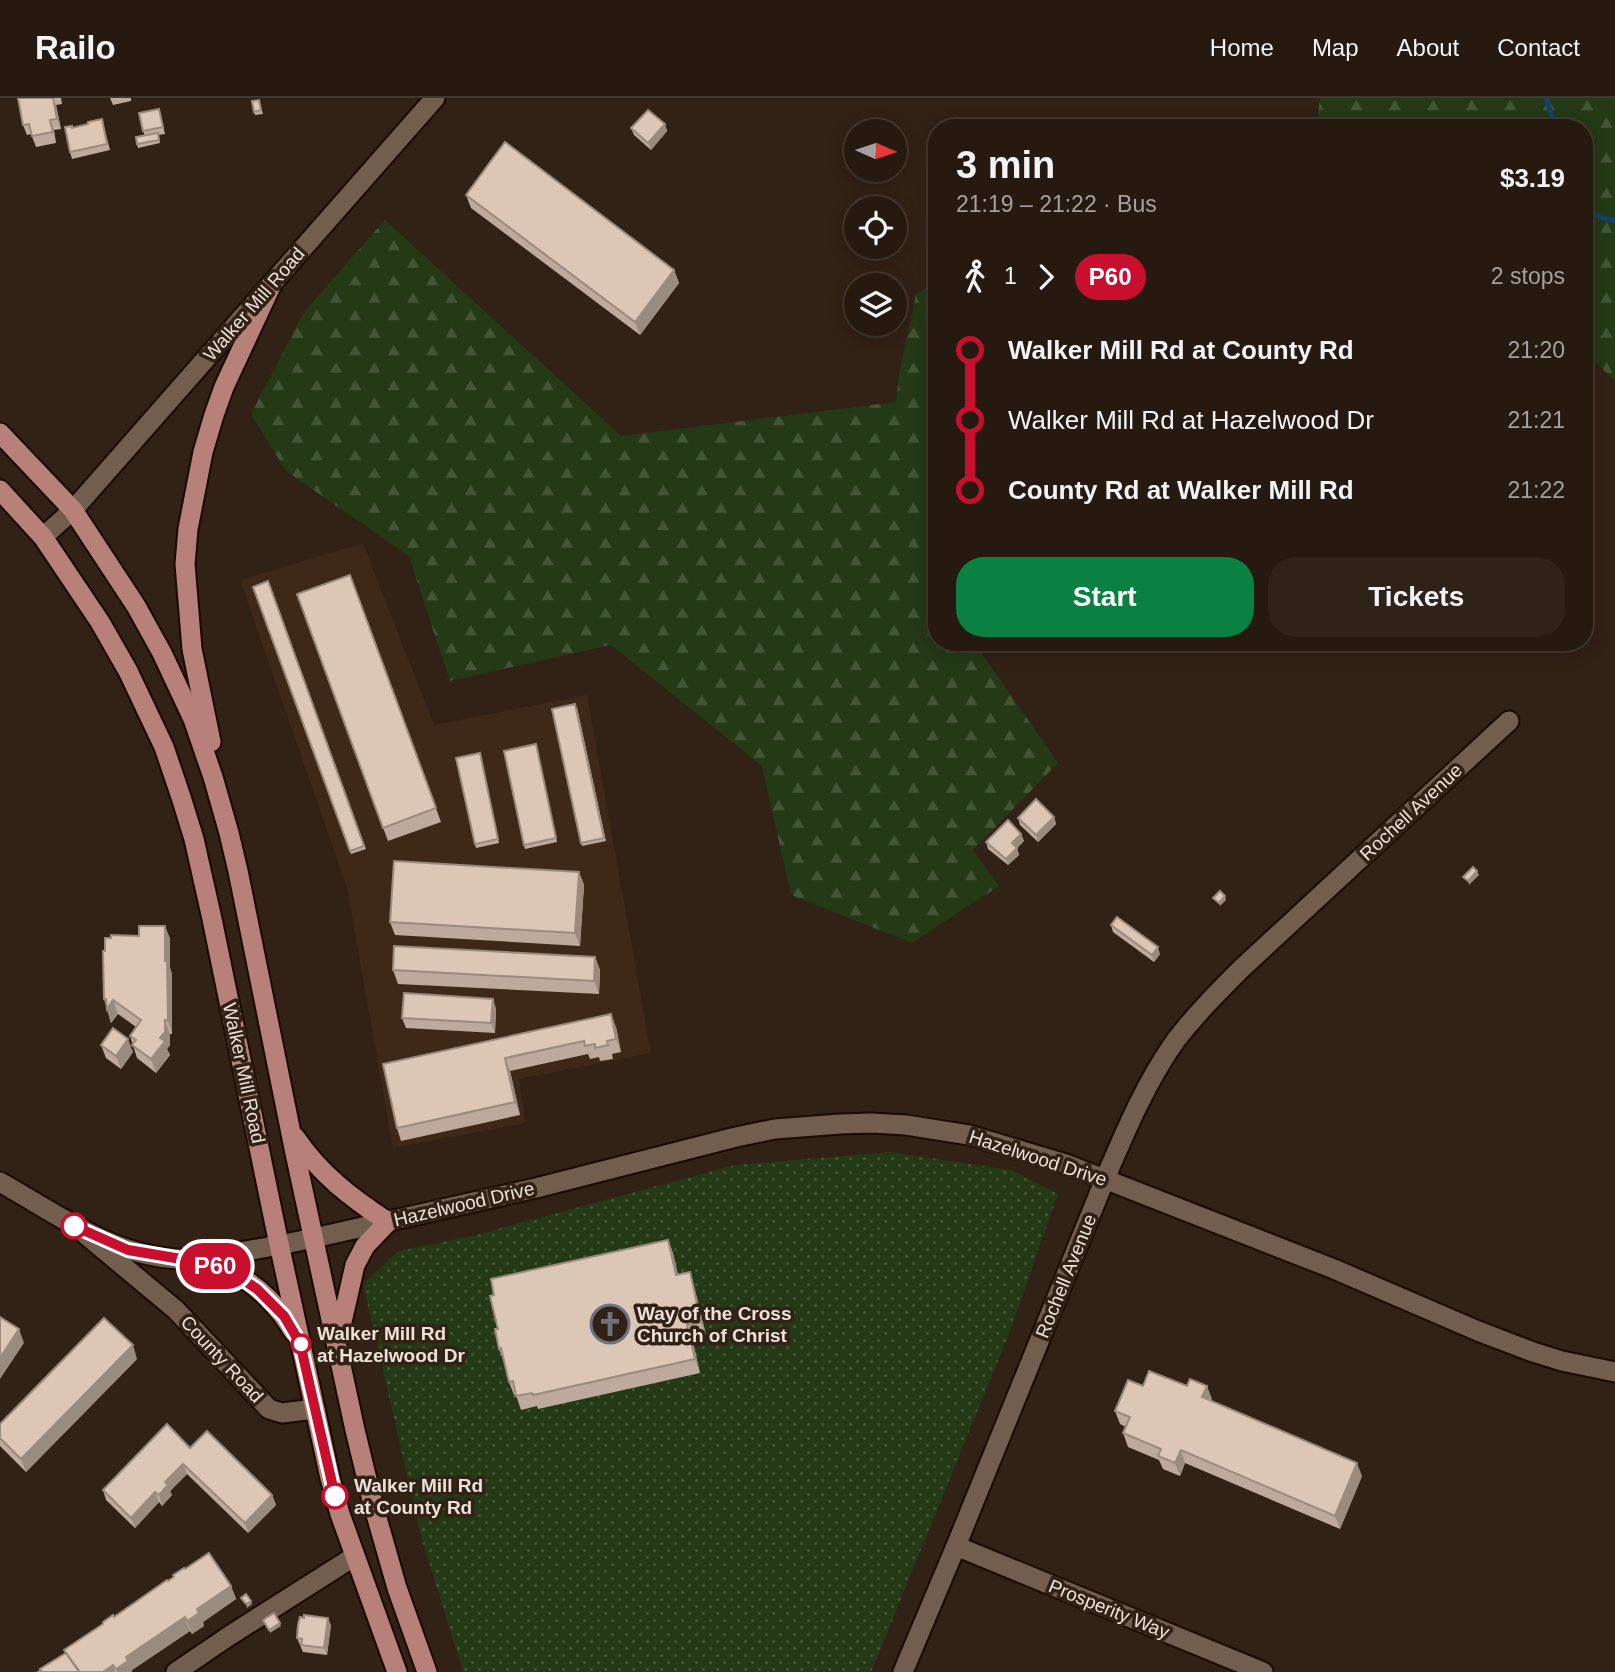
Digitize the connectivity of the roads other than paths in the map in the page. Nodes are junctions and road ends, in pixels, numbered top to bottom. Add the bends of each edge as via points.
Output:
1 (435, 98) edge
2 (272, 284) junction
3 (0, 433) edge
4 (0, 490) edge
5 (73, 510) junction
6 (43, 537) junction
7 (1509, 721) dead end
8 (229, 833) junction
9 (290, 1130) junction
10 (1105, 1179) junction
11 (0, 1182) edge
12 (387, 1222) junction
13 (74, 1226) junction
14 (314, 1238) junction
15 (280, 1245) junction
16 (196, 1258) junction
17 (300, 1343) junction
18 (337, 1345) junction
19 (1615, 1373) edge
20 (315, 1409) junction
21 (956, 1546) junction
22 (355, 1556) junction
23 (176, 1672) edge
24 (397, 1672) edge
25 (427, 1672) edge
26 (903, 1672) edge
27 (1263, 1672) edge

1 - 2 street, Walker Mill Road
2 - 5 street, Walker Mill Road
2 - 8 main road via 214,415 193,498 185,564 192,649
3 - 5 main road
4 - 6 main road
5 - 6 street, Walker Mill Road
5 - 8 main road, Walker Mill Road via 162,653 193,719
6 - 15 main road, Walker Mill Road via 128,671 164,747 181,797 212,919
7 - 10 street, Rochell Avenue via 1203,1007 1150,1084
8 - 9 main road, Walker Mill Road
9 - 12 main road via 310,1158 352,1198
9 - 14 main road, Walker Mill Road
10 - 12 street, Hazelwood Drive via 1032,1152 939,1129 872,1123 805,1126 736,1137
10 - 19 street, Hazelwood Drive via 1489,1336
10 - 21 street, Rochell Avenue
11 - 13 street, County Road
12 - 14 street, Hazelwood Drive
12 - 18 main road via 355,1265
13 - 16 street, County Road via 128,1250
13 - 20 street, County Road via 176,1310 269,1409 282,1413
14 - 15 street, County Road
14 - 18 main road, Walker Mill Road
15 - 16 street, County Road
15 - 17 main road, Walker Mill Road
16 - 17 main road via 257,1289 284,1316
17 - 20 main road, Walker Mill Road
18 - 25 main road, Walker Mill Road via 373,1504
20 - 22 main road, Walker Mill Road
21 - 26 street, Rochell Avenue
21 - 27 street, Prosperity Way
22 - 23 street
22 - 24 main road, Walker Mill Road

